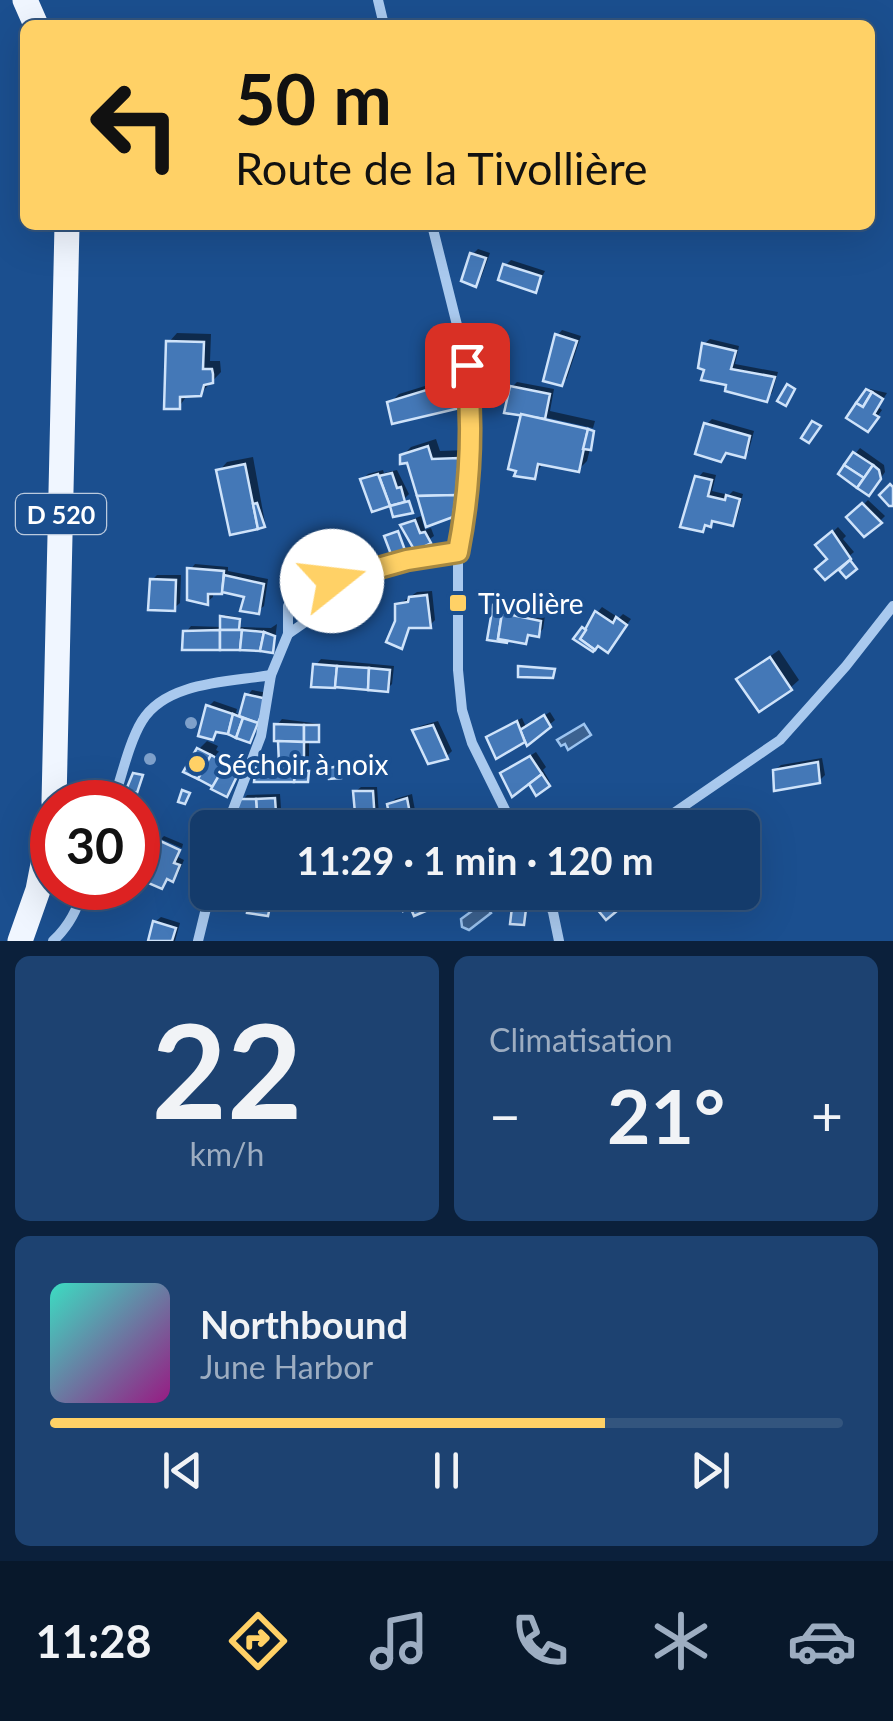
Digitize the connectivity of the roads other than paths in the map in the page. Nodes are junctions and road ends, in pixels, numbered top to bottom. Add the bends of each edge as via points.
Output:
1 (67, 230) edge
2 (433, 230) edge
3 (458, 552) junction
4 (332, 581) junction
5 (893, 606) edge
6 (288, 634) junction
7 (272, 675) junction
8 (54, 780) edge
9 (121, 780) edge
10 (230, 810) edge
11 (505, 810) edge
12 (678, 810) edge
13 (31, 910) edge
14 (77, 910) edge
15 (206, 910) edge
16 (552, 910) edge
17 (20, 941) edge
18 (52, 941) edge
19 (198, 941) edge
20 (559, 941) edge

1 - 8 main road, D 520
2 - 3 street via 471,406
3 - 4 street
3 - 11 street via 462,710
4 - 6 street via 314,616
4 - 6 street via 303,582 288,606
5 - 12 street via 780,740
6 - 7 street
7 - 9 street via 196,687 163,700 142,721
7 - 10 street via 261,736
13 - 17 main road
14 - 18 street
15 - 19 street
16 - 20 street

